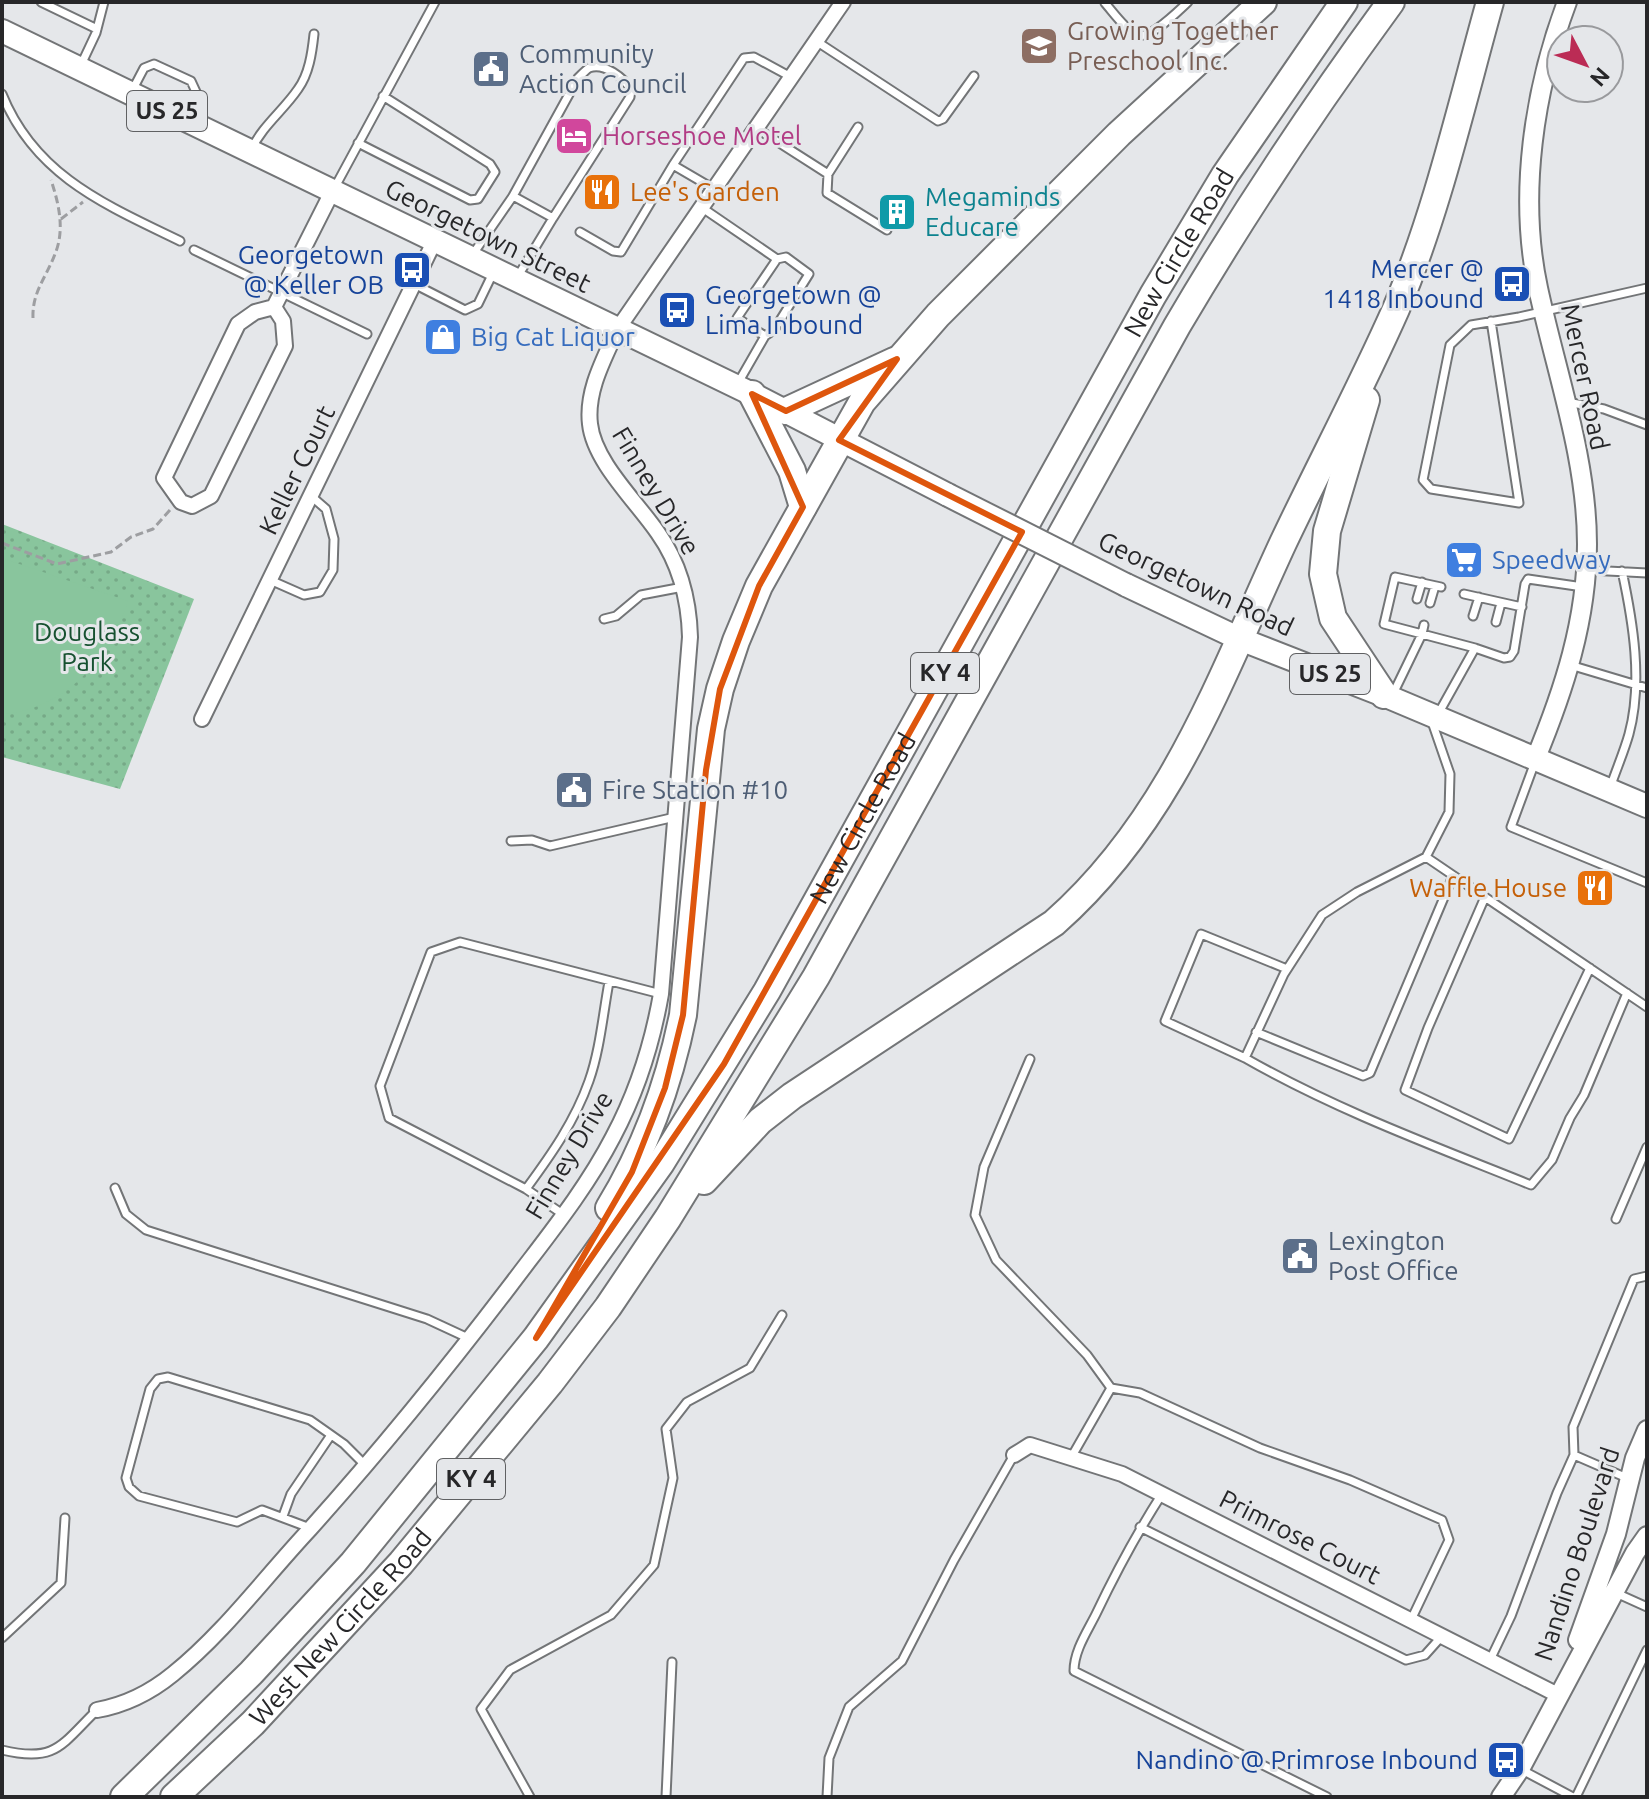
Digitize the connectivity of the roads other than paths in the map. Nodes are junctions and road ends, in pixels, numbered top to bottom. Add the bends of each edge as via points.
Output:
1 (41, 2) edge
2 (104, 2) edge
3 (435, 2) edge
4 (843, 2) edge
5 (1188, 2) edge
6 (1263, 2) edge
7 (1344, 2) edge
8 (1391, 2) edge
9 (1490, 2) edge
10 (1567, 2) edge
11 (1105, 3) edge
12 (97, 29) junction
13 (2, 31) edge
14 (314, 34) dead end
15 (816, 41) junction
16 (80, 69) junction
17 (974, 76) dead end
18 (791, 77) junction
19 (2, 94) edge
20 (130, 94) junction
21 (383, 96) junction
22 (183, 119) junction
23 (858, 127) dead end
24 (756, 128) junction
25 (358, 143) junction
26 (251, 152) junction
27 (673, 165) junction
28 (828, 174) junction
29 (714, 189) junction
30 (332, 192) junction
31 (513, 196) junction
32 (701, 207) junction
33 (553, 218) junction
34 (887, 230) dead end
35 (580, 232) dead end
36 (180, 241) dead end
37 (434, 242) junction
38 (194, 250) dead end
39 (470, 259) junction
40 (777, 259) junction
41 (494, 271) junction
42 (767, 274) junction
43 (775, 280) dead end
44 (515, 281) junction
45 (414, 284) junction
46 (1647, 288) edge
47 (280, 291) junction
48 (754, 293) junction
49 (761, 299) dead end
50 (274, 307) junction
51 (1396, 307) junction
52 (1544, 312) junction
53 (1491, 321) junction
54 (617, 330) junction
55 (367, 334) dead end
56 (765, 336) junction
57 (897, 359) junction
58 (744, 390) junction
59 (1565, 402) junction
60 (786, 411) junction
61 (1647, 425) edge
62 (839, 440) junction
63 (948, 495) joint
64 (311, 496) junction
65 (803, 507) junction
66 (1622, 571) junction
67 (1647, 573) edge
68 (1586, 579) junction
69 (270, 580) junction
70 (1422, 582) junction
71 (683, 587) junction
72 (1464, 594) dead end
73 (1479, 597) junction
74 (1417, 599) dead end
75 (1430, 603) dead end
76 (1501, 603) junction
77 (1522, 607) junction
78 (1473, 616) dead end
79 (604, 619) dead end
80 (1496, 622) dead end
81 (1424, 625) dead end
82 (1422, 634) junction
83 (1240, 639) junction
84 (1475, 648) junction
85 (1570, 665) junction
86 (1635, 683) junction
87 (1647, 688) edge
88 (1388, 696) junction
89 (1433, 716) junction
90 (202, 719) dead end
91 (1535, 760) junction
92 (1609, 790) junction
93 (1647, 806) edge
94 (675, 817) junction
95 (511, 841) dead end
96 (1426, 857) junction
97 (1453, 876) junction
98 (1647, 883) edge
99 (1485, 897) junction
100 (1590, 968) junction
101 (1287, 969) junction
102 (609, 982) junction
103 (1627, 993) junction
104 (661, 994) junction
105 (1647, 1007) edge
106 (1256, 1032) junction
107 (1245, 1058) junction
108 (1030, 1059) dead end
109 (1647, 1147) edge
110 (115, 1188) dead end
111 (526, 1189) junction
112 (564, 1215) junction
113 (668, 1218) junction
114 (1616, 1219) dead end
115 (1647, 1276) edge
116 (782, 1315) dead end
117 (536, 1338) junction
118 (470, 1339) junction
119 (1111, 1388) junction
120 (1647, 1430) edge
121 (331, 1435) junction
122 (1014, 1455) joint
123 (1574, 1455) junction
124 (1072, 1456) junction
125 (366, 1466) junction
126 (1630, 1479) junction
127 (1162, 1494) junction
128 (283, 1516) junction
129 (65, 1518) dead end
130 (1140, 1527) junction
131 (310, 1528) junction
132 (1647, 1536) edge
133 (1606, 1589) junction
134 (1647, 1607) edge
135 (1411, 1620) junction
136 (1442, 1636) junction
137 (2, 1638) edge
138 (1647, 1650) edge
139 (1490, 1660) junction
140 (672, 1662) dead end
141 (1558, 1695) junction
142 (97, 1710) joint
143 (253, 1723) junction
144 (2, 1750) edge
145 (1520, 1769) junction
146 (124, 1797) edge
147 (174, 1797) edge
148 (201, 1797) edge
149 (530, 1797) edge
150 (666, 1797) edge
151 (827, 1797) edge
152 (1327, 1797) edge
153 (1501, 1797) edge
154 (1574, 1797) edge

1 - 12 lane
2 - 12 lane
3 - 21 lane
4 - 15 street, Finney Drive
5 - 11 lane via 1143,36 1135,35
6 - 57 highway via 1119,134
7 - 117 highway, New Circle Road / KY 4 via 1225,175 1153,295 724,1064 661,1163
8 - 113 highway, New Circle Road / KY 4 via 1232,233 816,977
9 - 51 highway
10 - 52 street, Mercer Road via 1540,98 1531,176 1532,241
12 - 16 lane
13 - 16 main road, Georgetown Street / US 25
14 - 26 lane via 300,87 259,134
15 - 17 lane via 938,121
15 - 18 street, Finney Drive
16 - 20 main road, Georgetown Street / US 25
18 - 24 street, Finney Drive
18 - 27 lane via 754,57 744,58
19 - 36 lane via 13,120 65,179
20 - 22 main road, Georgetown Street / US 25
20 - 22 lane via 144,68 154,64 191,81 197,94
21 - 25 lane
21 - 25 lane via 495,172 478,199 470,200
22 - 26 main road, Georgetown Street / US 25
23 - 28 lane
24 - 28 lane
24 - 29 street, Finney Drive
25 - 30 lane
26 - 30 main road, Georgetown Street / US 25
27 - 29 lane
27 - 35 lane via 621,252
28 - 34 lane via 827,193
29 - 32 street, Finney Drive
30 - 37 main road, Georgetown Street / US 25
30 - 47 street
31 - 33 lane
31 - 33 lane via 578,78 588,68 602,67 629,85 630,97
31 - 39 lane
32 - 40 lane
32 - 54 street, Finney Drive
33 - 44 lane
37 - 39 main road, Georgetown Street / US 25
37 - 45 street, Keller Court
38 - 47 lane
39 - 41 main road, Georgetown Street / US 25
40 - 42 lane
40 - 56 lane via 786,257 809,274
41 - 44 main road, Georgetown Street / US 25
41 - 45 lane via 478,304 465,310
42 - 43 lane
42 - 48 lane
44 - 54 main road, Georgetown Street / US 25
45 - 64 street, Keller Court
46 - 52 lane
47 - 50 street
47 - 55 lane
48 - 49 lane
48 - 56 lane via 737,318
50 - 50 street via 238,324 164,478 181,502 192,506 211,496 285,346 283,321
51 - 83 highway
51 - 88 highway via 1327,531 1323,574 1333,618
52 - 53 lane
52 - 59 street, Mercer Road
53 - 53 lane via 1471,325 1450,345 1423,480 1431,489 1519,503
54 - 58 main road, Georgetown Street / US 25
54 - 71 street, Finney Drive via 595,382 590,424 603,458 659,533
56 - 58 lane
57 - 60 highway
57 - 62 highway
58 - 60 main road, Georgetown Street / US 25
58 - 65 highway via 792,471
59 - 61 lane
59 - 68 street, Mercer Road via 1584,499
60 - 62 main road, Georgetown Street / US 25
62 - 63 main road, Georgetown Street / US 25
62 - 65 highway
63 - 83 main road, Georgetown Road / US 25, bridge
64 - 69 street, Keller Court
64 - 69 lane via 326,509 334,539 333,570 320,592 304,595
65 - 117 highway via 759,586 720,689 706,770 683,1015 665,1088 632,1172
66 - 67 lane
66 - 68 lane
66 - 86 lane
68 - 77 lane via 1528,579
68 - 85 street, Mercer Road
69 - 90 street, Keller Court
70 - 74 lane
70 - 75 lane via 1438,586
70 - 82 lane via 1395,577 1384,624 1408,626
71 - 79 lane via 641,595 616,616
71 - 94 street, Finney Drive via 690,637
72 - 73 lane
73 - 76 lane
73 - 78 lane
76 - 77 lane
76 - 80 lane
77 - 84 lane via 1510,657
81 - 82 lane
82 - 84 lane via 1439,633
82 - 88 lane
83 - 88 main road, Georgetown Road / US 25
83 - 113 highway via 1203,723 1161,797 1080,900 1021,947 792,1096 760,1121
84 - 89 lane
85 - 86 lane
85 - 91 street, Mercer Road
86 - 87 lane
86 - 92 lane via 1630,732
88 - 89 main road, Georgetown Road / US 25
89 - 91 main road, Georgetown Road / US 25
89 - 96 lane via 1450,774 1449,812
91 - 92 main road, Georgetown Road / US 25
91 - 98 lane via 1511,827
92 - 93 main road, Georgetown Road / US 25
94 - 95 lane via 550,846
94 - 104 street, Finney Drive
96 - 97 lane
96 - 101 lane via 1322,915
97 - 99 lane
97 - 106 lane via 1370,1073 1344,1070
99 - 100 lane
99 - 100 lane via 1405,1090 1509,1139
100 - 103 lane
101 - 106 lane
101 - 107 lane via 1201,934 1165,1021
102 - 104 lane
102 - 111 lane via 590,1078 554,1151
102 - 111 lane via 460,942 431,952 380,1086 389,1118
103 - 105 lane
103 - 107 lane via 1552,1160 1531,1185 1390,1129
104 - 112 street, Finney Drive via 633,1094 613,1138
106 - 107 lane
108 - 119 lane via 984,1167 975,1215 996,1260 1087,1355
109 - 114 lane
110 - 118 lane via 126,1214 146,1230 427,1319
111 - 112 lane
112 - 118 street, Finney Drive
113 - 143 highway, West New Circle Road / KY 4 via 550,1383 401,1563
115 - 123 lane via 1634,1279 1573,1427
116 - 149 lane via 750,1368 687,1402 666,1429 673,1478 654,1565 611,1615 510,1670 481,1709
117 - 146 highway, West New Circle Road / KY 4 via 353,1563 251,1673
118 - 125 street, Finney Drive
119 - 124 lane
119 - 135 lane via 1140,1393 1260,1448 1442,1520 1449,1540
120 - 126 street, Nandino Boulevard
121 - 125 lane
121 - 128 lane via 291,1494
121 - 128 lane via 310,1420 168,1377 150,1389 126,1478 129,1487 139,1496 237,1522 262,1510
122 - 124 street, Primrose Court via 1030,1445
122 - 151 lane via 902,1661 849,1707 829,1758
123 - 126 lane
123 - 139 lane
124 - 127 street, Primrose Court
125 - 131 street, Finney Drive
126 - 133 street, Nandino Boulevard
127 - 130 lane
127 - 135 street, Primrose Court
128 - 131 lane
129 - 137 lane via 61,1583
130 - 136 lane via 1406,1660 1425,1655
130 - 152 lane via 1074,1659 1074,1671
131 - 142 street, Finney Drive via 174,1673 133,1699
132 - 133 street, Nandino Boulevard
133 - 134 lane
133 - 141 street, Nandino Boulevard
135 - 136 street, Primrose Court
136 - 139 street, Primrose Court
138 - 154 lane
139 - 141 street, Primrose Court
140 - 150 lane
141 - 145 street, Nandino Boulevard
142 - 144 lane via 48,1753
143 - 147 highway, West New Circle Road / KY 4
143 - 148 highway via 227,1771
145 - 153 street, Nandino Boulevard
145 - 154 lane

